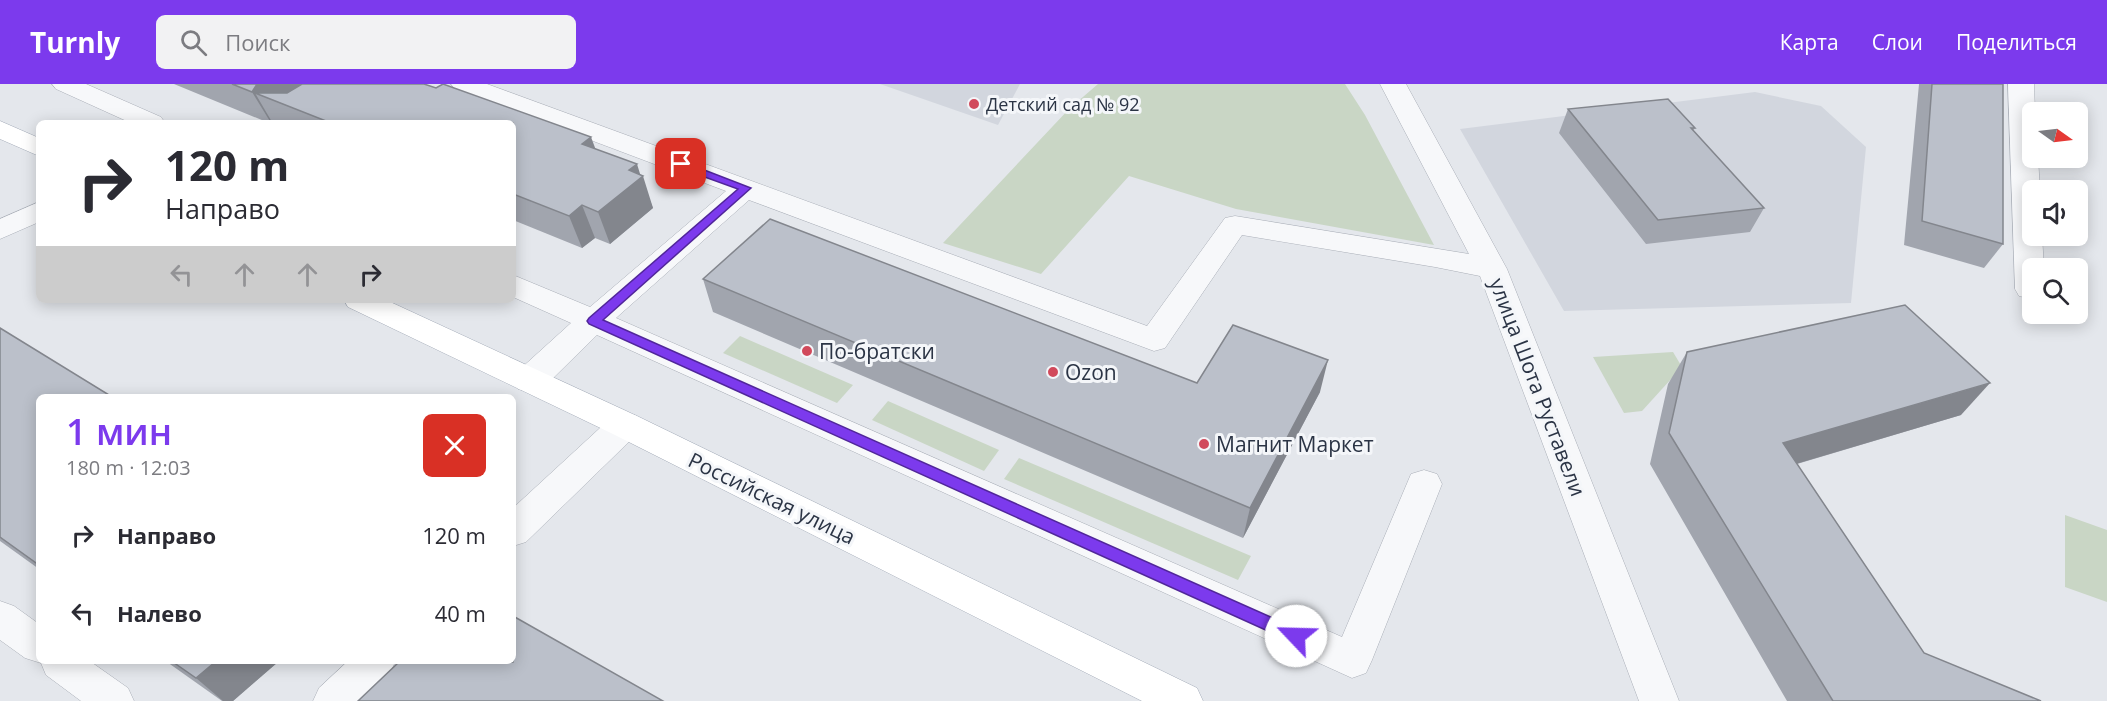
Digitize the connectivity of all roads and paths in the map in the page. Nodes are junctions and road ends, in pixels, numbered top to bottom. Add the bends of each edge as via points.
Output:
1 (65, 84) edge
2 (464, 84) edge
3 (1393, 84) edge
4 (2021, 84) edge
5 (145, 120) edge
6 (0, 129) edge
7 (36, 147) edge
8 (746, 188) junction
9 (36, 212) edge
10 (0, 230) edge
11 (2029, 258) edge
12 (1492, 269) junction
13 (516, 286) edge
14 (366, 303) edge
15 (593, 321) junction
16 (530, 380) junction
17 (625, 425) junction
18 (1424, 484) dead end
19 (516, 528) edge
20 (0, 618) edge
21 (36, 644) edge
22 (63, 664) edge
23 (373, 664) edge
24 (114, 701) edge
25 (333, 701) edge
26 (1183, 701) edge
27 (1659, 701) edge

1 - 5 street
2 - 8 street
3 - 12 street, улица Шота Руставели
4 - 11 street
6 - 7 main road
8 - 12 street via 1154,340 1235,225 1435,256
8 - 15 street
9 - 10 street
12 - 27 street, улица Шота Руставели
13 - 15 street
14 - 16 main road, Российская улица
15 - 16 street
15 - 18 street via 1352,660
16 - 17 main road, Российская улица
17 - 19 street
17 - 26 main road, Российская улица
20 - 21 street
22 - 24 street
23 - 25 street

